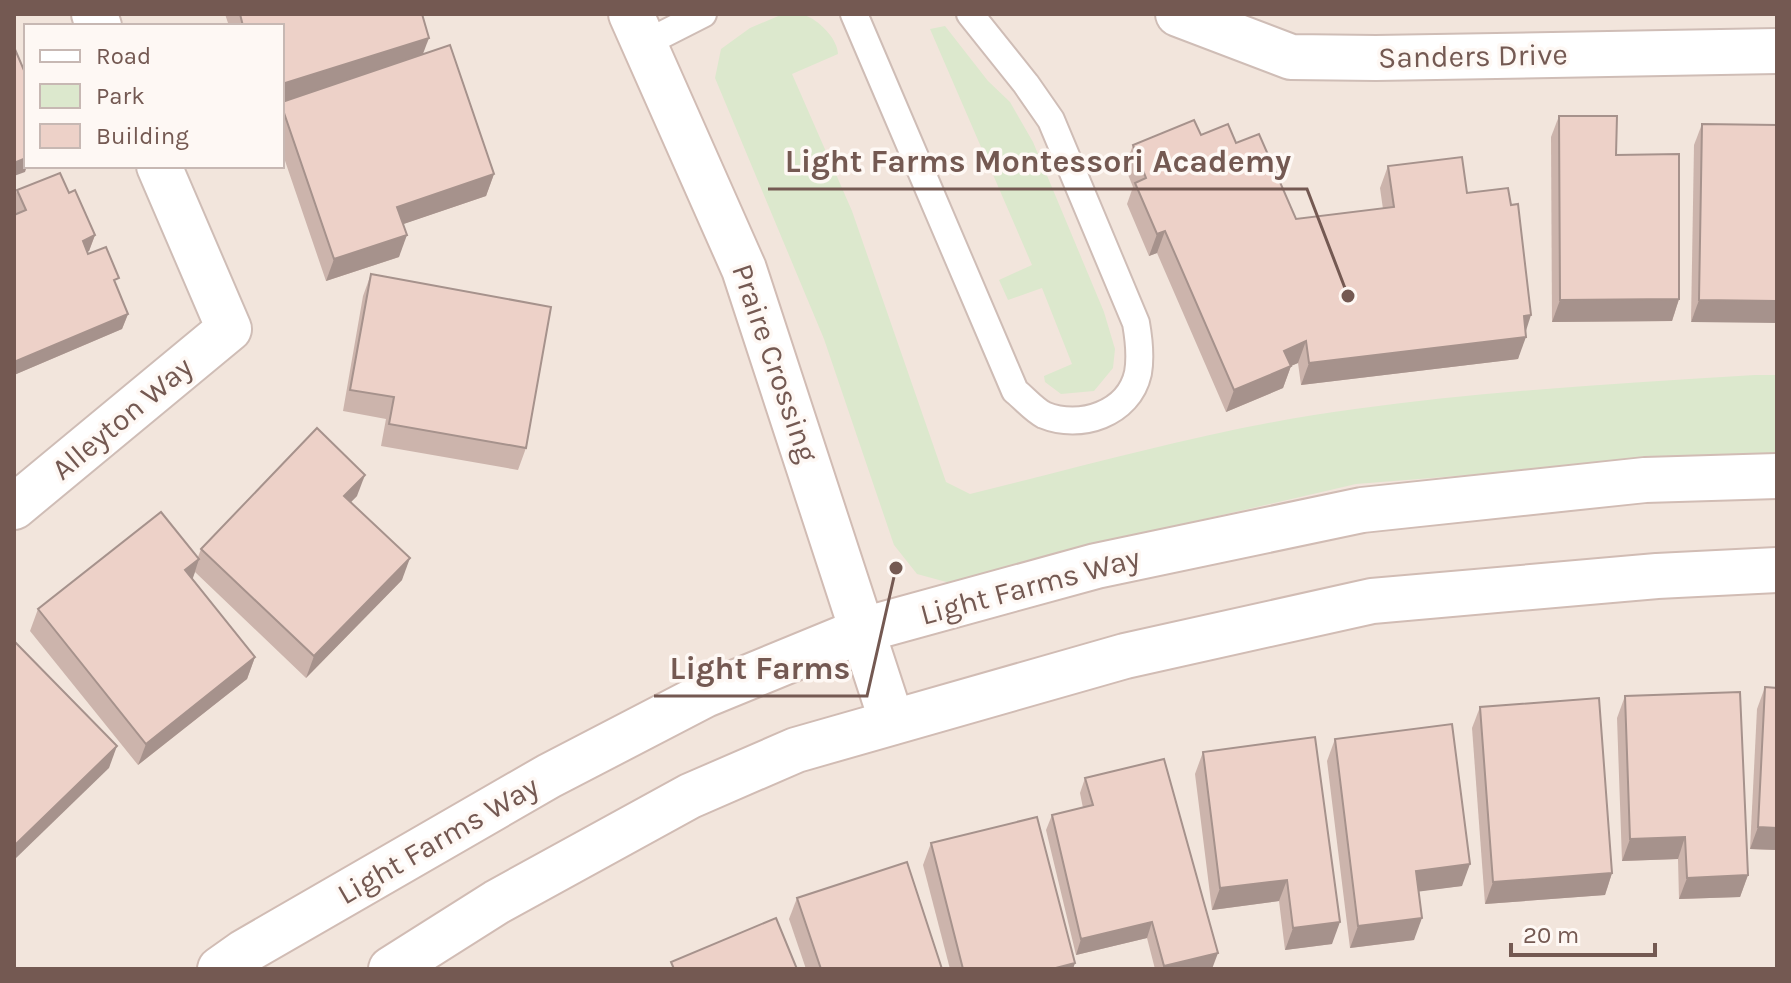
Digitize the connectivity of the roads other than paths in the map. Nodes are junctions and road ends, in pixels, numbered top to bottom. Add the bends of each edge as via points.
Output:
1 (703, 14) edge
2 (854, 14) edge
3 (970, 14) edge
4 (1178, 14) edge
5 (637, 29) edge
6 (1777, 51) edge
7 (160, 168) edge
8 (1777, 476) edge
9 (14, 507) edge
10 (1777, 570) edge
11 (863, 630) junction
12 (892, 722) junction
13 (220, 969) edge
14 (391, 969) edge

1 - 5 lane
2 - 3 lane via 1015,391 1043,414 1077,422 1103,416 1124,399 1138,375 1136,323 1051,120
4 - 6 street, Sanders Drive via 1291,57
5 - 11 street, Praire Crossing via 744,269
7 - 9 street, Alleyton Way via 229,329
8 - 11 street, Light Farms Way via 1645,480 1362,510 1096,566
10 - 12 street via 1372,601 1125,656
11 - 12 street, Praire Crossing
11 - 13 street, Light Farms Way via 705,695 549,776
12 - 14 street via 796,750 690,796 497,902

